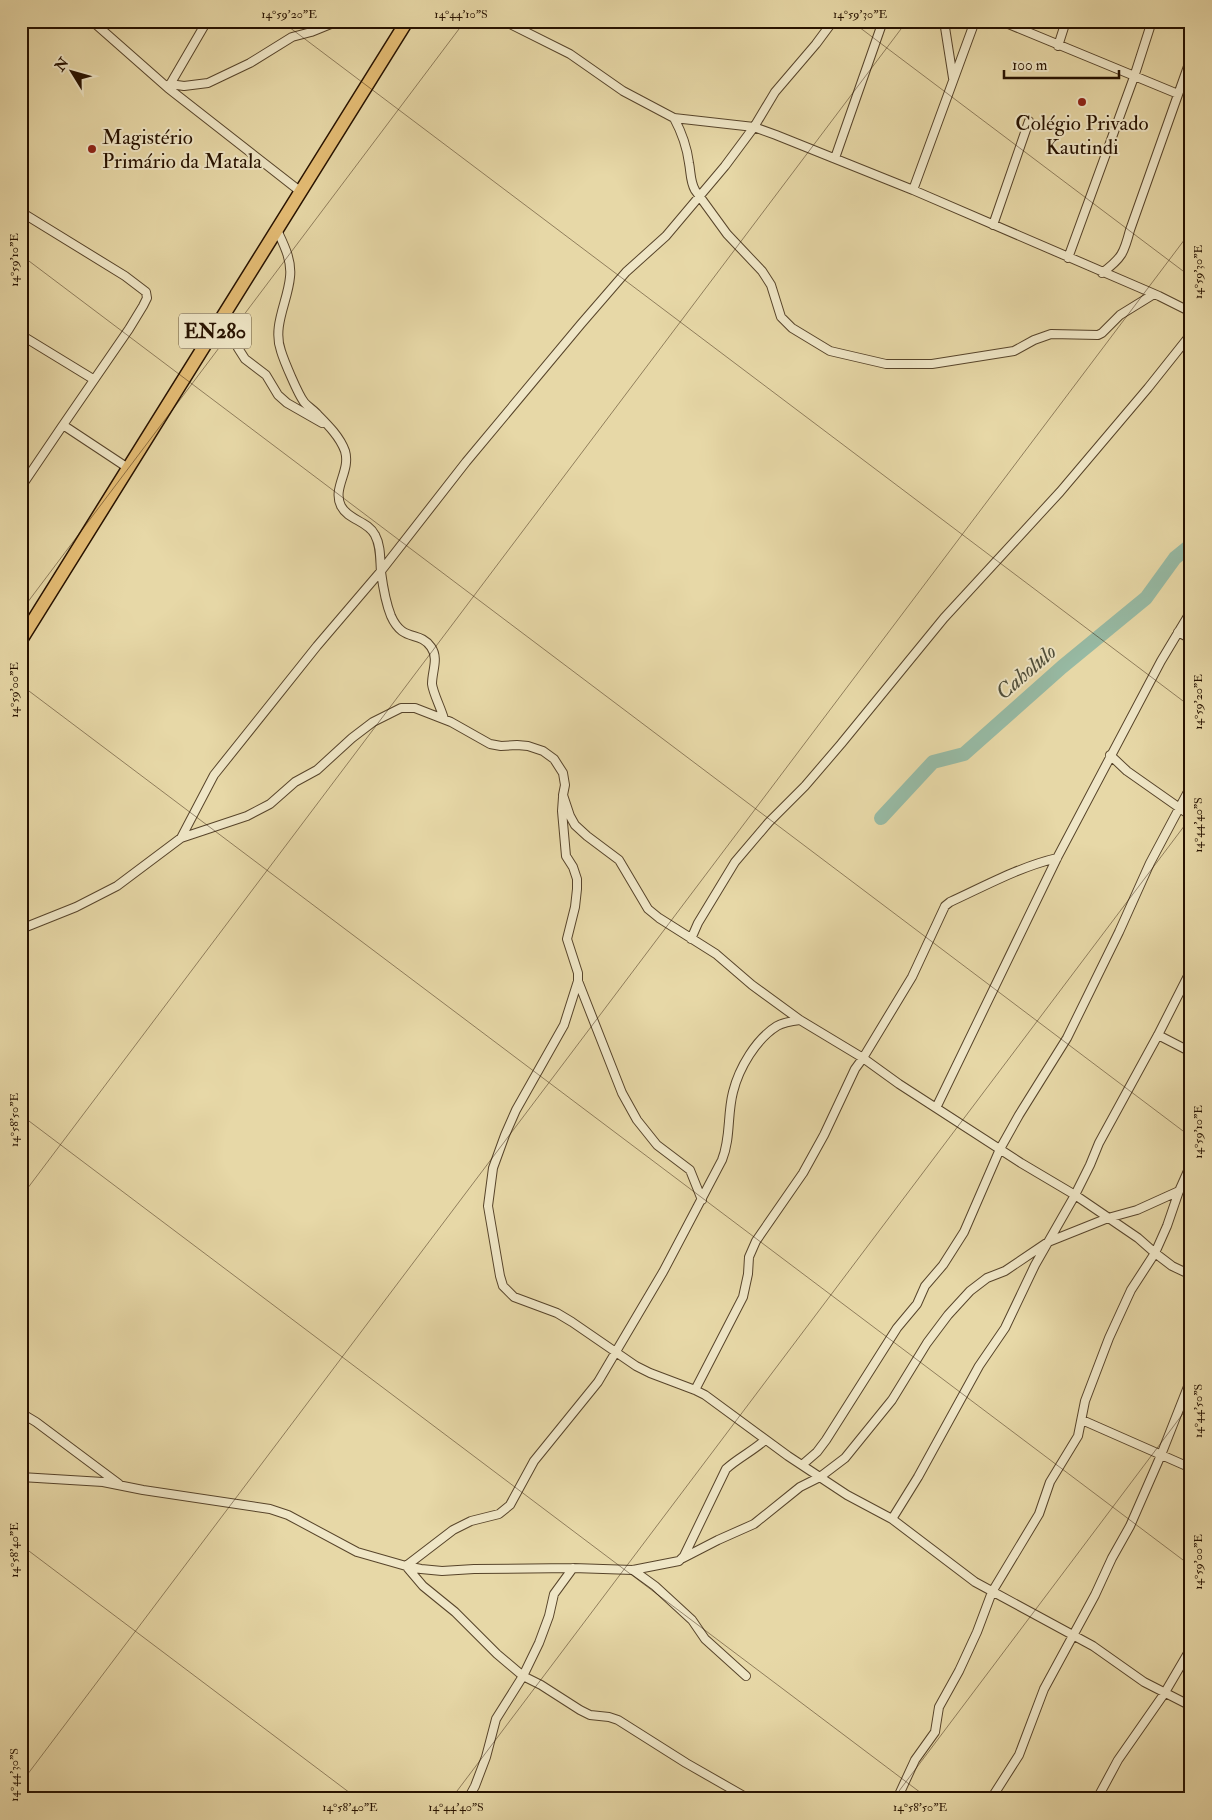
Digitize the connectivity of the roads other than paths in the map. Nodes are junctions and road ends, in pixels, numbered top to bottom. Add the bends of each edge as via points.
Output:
1 (92, 21) edge
2 (206, 21) edge
3 (338, 21) edge
4 (407, 21) edge
5 (504, 21) edge
6 (833, 21) edge
7 (883, 21) edge
8 (944, 21) edge
9 (975, 21) edge
10 (1001, 21) edge
11 (1066, 21) edge
12 (1152, 21) edge
13 (1058, 46) junction
14 (1191, 58) edge
15 (1134, 77) junction
16 (954, 80) junction
17 (168, 86) junction
18 (1178, 94) junction
19 (674, 118) junction
20 (1029, 121) dead end
21 (754, 127) junction
22 (835, 158) junction
23 (914, 190) junction
24 (300, 192) junction
25 (699, 197) junction
26 (21, 212) edge
27 (993, 225) junction
28 (277, 230) junction
29 (1068, 258) junction
30 (1102, 273) junction
31 (1154, 294) junction
32 (1191, 312) edge
33 (223, 317) junction
34 (21, 334) edge
35 (1191, 334) edge
36 (93, 379) junction
37 (63, 425) junction
38 (328, 426) junction
39 (21, 468) edge
40 (128, 468) junction
41 (30, 473) junction
42 (21, 487) edge
43 (381, 571) junction
44 (1191, 612) edge
45 (1178, 632) junction
46 (1191, 639) edge
47 (21, 640) edge
48 (444, 719) junction
49 (1110, 755) junction
50 (1191, 786) edge
51 (563, 795) junction
52 (1180, 807) junction
53 (1191, 816) edge
54 (181, 838) junction
55 (1057, 858) junction
56 (21, 929) edge
57 (691, 939) junction
58 (1191, 970) edge
59 (578, 981) junction
60 (800, 1020) junction
61 (1158, 1035) junction
62 (1191, 1052) edge
63 (863, 1058) junction
64 (936, 1108) junction
65 (1000, 1149) junction
66 (1191, 1164) edge
67 (1178, 1191) junction
68 (1075, 1194) junction
69 (702, 1200) junction
70 (1108, 1218) junction
71 (1048, 1242) junction
72 (1155, 1253) junction
73 (1191, 1275) edge
74 (616, 1353) junction
75 (1191, 1379) edge
76 (695, 1390) junction
77 (21, 1413) edge
78 (1082, 1420) junction
79 (766, 1440) junction
80 (1161, 1455) junction
81 (802, 1465) junction
82 (1191, 1468) edge
83 (21, 1477) edge
84 (820, 1477) junction
85 (121, 1485) junction
86 (892, 1518) junction
87 (679, 1560) junction
88 (406, 1566) junction
89 (572, 1568) junction
90 (633, 1570) junction
91 (992, 1592) junction
92 (1072, 1635) junction
93 (1191, 1648) edge
94 (523, 1676) junction
95 (746, 1676) dead end
96 (1164, 1694) junction
97 (1191, 1706) edge
98 (468, 1799) edge
99 (749, 1799) edge
100 (897, 1799) edge
101 (991, 1799) edge
102 (1097, 1799) edge

1 - 17 street
2 - 17 street
3 - 17 street via 292,37 250,63 208,83
4 - 24 main road, EN280
5 - 19 street via 570,54 623,91
6 - 21 street via 775,92
7 - 22 street
8 - 16 street
9 - 16 street
10 - 13 street
11 - 13 street
12 - 15 street
13 - 15 street
14 - 18 street
15 - 18 street
15 - 29 street
16 - 23 street
17 - 24 street
18 - 30 street via 1125,247 1118,261
19 - 21 street
19 - 25 street via 684,135 692,184
20 - 27 street
21 - 22 street
21 - 25 street
22 - 23 street
23 - 27 street
24 - 28 main road, EN280
25 - 31 street via 727,234 762,271 786,323 830,351 850,357 886,364 932,364 1014,351 1051,334 1098,335 1120,315
25 - 43 street via 581,324 466,462
26 - 36 street via 146,292 144,306
27 - 29 street
28 - 33 main road, EN280
28 - 38 street via 288,252 291,276 281,314 280,351 300,396
29 - 30 street
30 - 31 street
31 - 32 street
33 - 38 street via 245,359 266,375 278,395 300,412
33 - 40 main road, EN280
34 - 36 street
35 - 57 street via 1060,492 944,618 841,744 735,862
36 - 37 street
37 - 40 street
37 - 41 street
38 - 43 street via 338,438 346,461 339,489 340,505 372,530 379,544
39 - 41 street
40 - 47 main road, EN280
41 - 42 street
43 - 48 street via 386,600 397,627 426,642 434,653 432,683
43 - 54 street via 214,775
44 - 45 street
45 - 46 street
45 - 49 street
48 - 51 street via 490,744 522,745 543,751 560,766 565,785
48 - 54 street via 415,708 392,712 373,722 317,770 295,782 270,804 247,816
49 - 52 street via 1127,771
49 - 55 street
50 - 52 street
51 - 57 street via 576,825 619,860 648,909
51 - 59 street via 566,856 577,879 567,939
52 - 53 street
52 - 65 street via 1067,1038
54 - 56 street via 111,889
55 - 63 street via 1022,869 945,906 912,978
55 - 64 street
57 - 60 street via 716,954
58 - 61 street
59 - 69 street via 622,1093 637,1120 657,1144 690,1170
59 - 74 street via 564,1025 505,1135 493,1168 488,1206 500,1276 508,1292 565,1318
60 - 63 street
60 - 69 street via 779,1025 770,1031 746,1061 733,1092 727,1149
61 - 62 street
61 - 68 street via 1098,1143
63 - 64 street
63 - 76 street via 803,1173 754,1246 749,1257 743,1298
64 - 65 street
65 - 68 street
65 - 81 street via 953,1251 925,1286 917,1304 897,1328 818,1452
66 - 67 street
67 - 70 street via 1137,1210
67 - 72 street
68 - 70 street
68 - 71 street
69 - 74 street
70 - 71 street
70 - 72 street
71 - 84 street via 970,1291 927,1343 869,1430 845,1458
71 - 86 street via 1005,1328 979,1366
72 - 73 street
72 - 78 street via 1130,1290 1109,1338 1085,1401
74 - 76 street via 650,1374
74 - 88 street via 590,1394 534,1461 510,1505 500,1514 453,1530
75 - 80 street
76 - 79 street
77 - 85 street
78 - 80 street
78 - 91 street via 1078,1436 1050,1482 1039,1514
79 - 81 street
79 - 87 street via 726,1469 689,1549
80 - 82 street
80 - 92 street via 1130,1526
81 - 84 street
83 - 85 street
84 - 86 street
84 - 87 street via 800,1487 754,1524
85 - 88 street via 270,1509 288,1515 357,1552
86 - 91 street via 974,1582
87 - 90 street
88 - 89 street via 442,1571
88 - 94 street via 423,1586
89 - 90 street
89 - 94 street via 554,1594 539,1643
90 - 95 street via 692,1620 705,1639
91 - 92 street
91 - 100 street via 977,1632 939,1707 935,1732 915,1760
92 - 96 street
92 - 101 street via 1044,1689 1019,1755
93 - 96 street
94 - 98 street via 496,1719 486,1757
94 - 99 street via 585,1713 618,1720
96 - 97 street
96 - 102 street via 1118,1760

